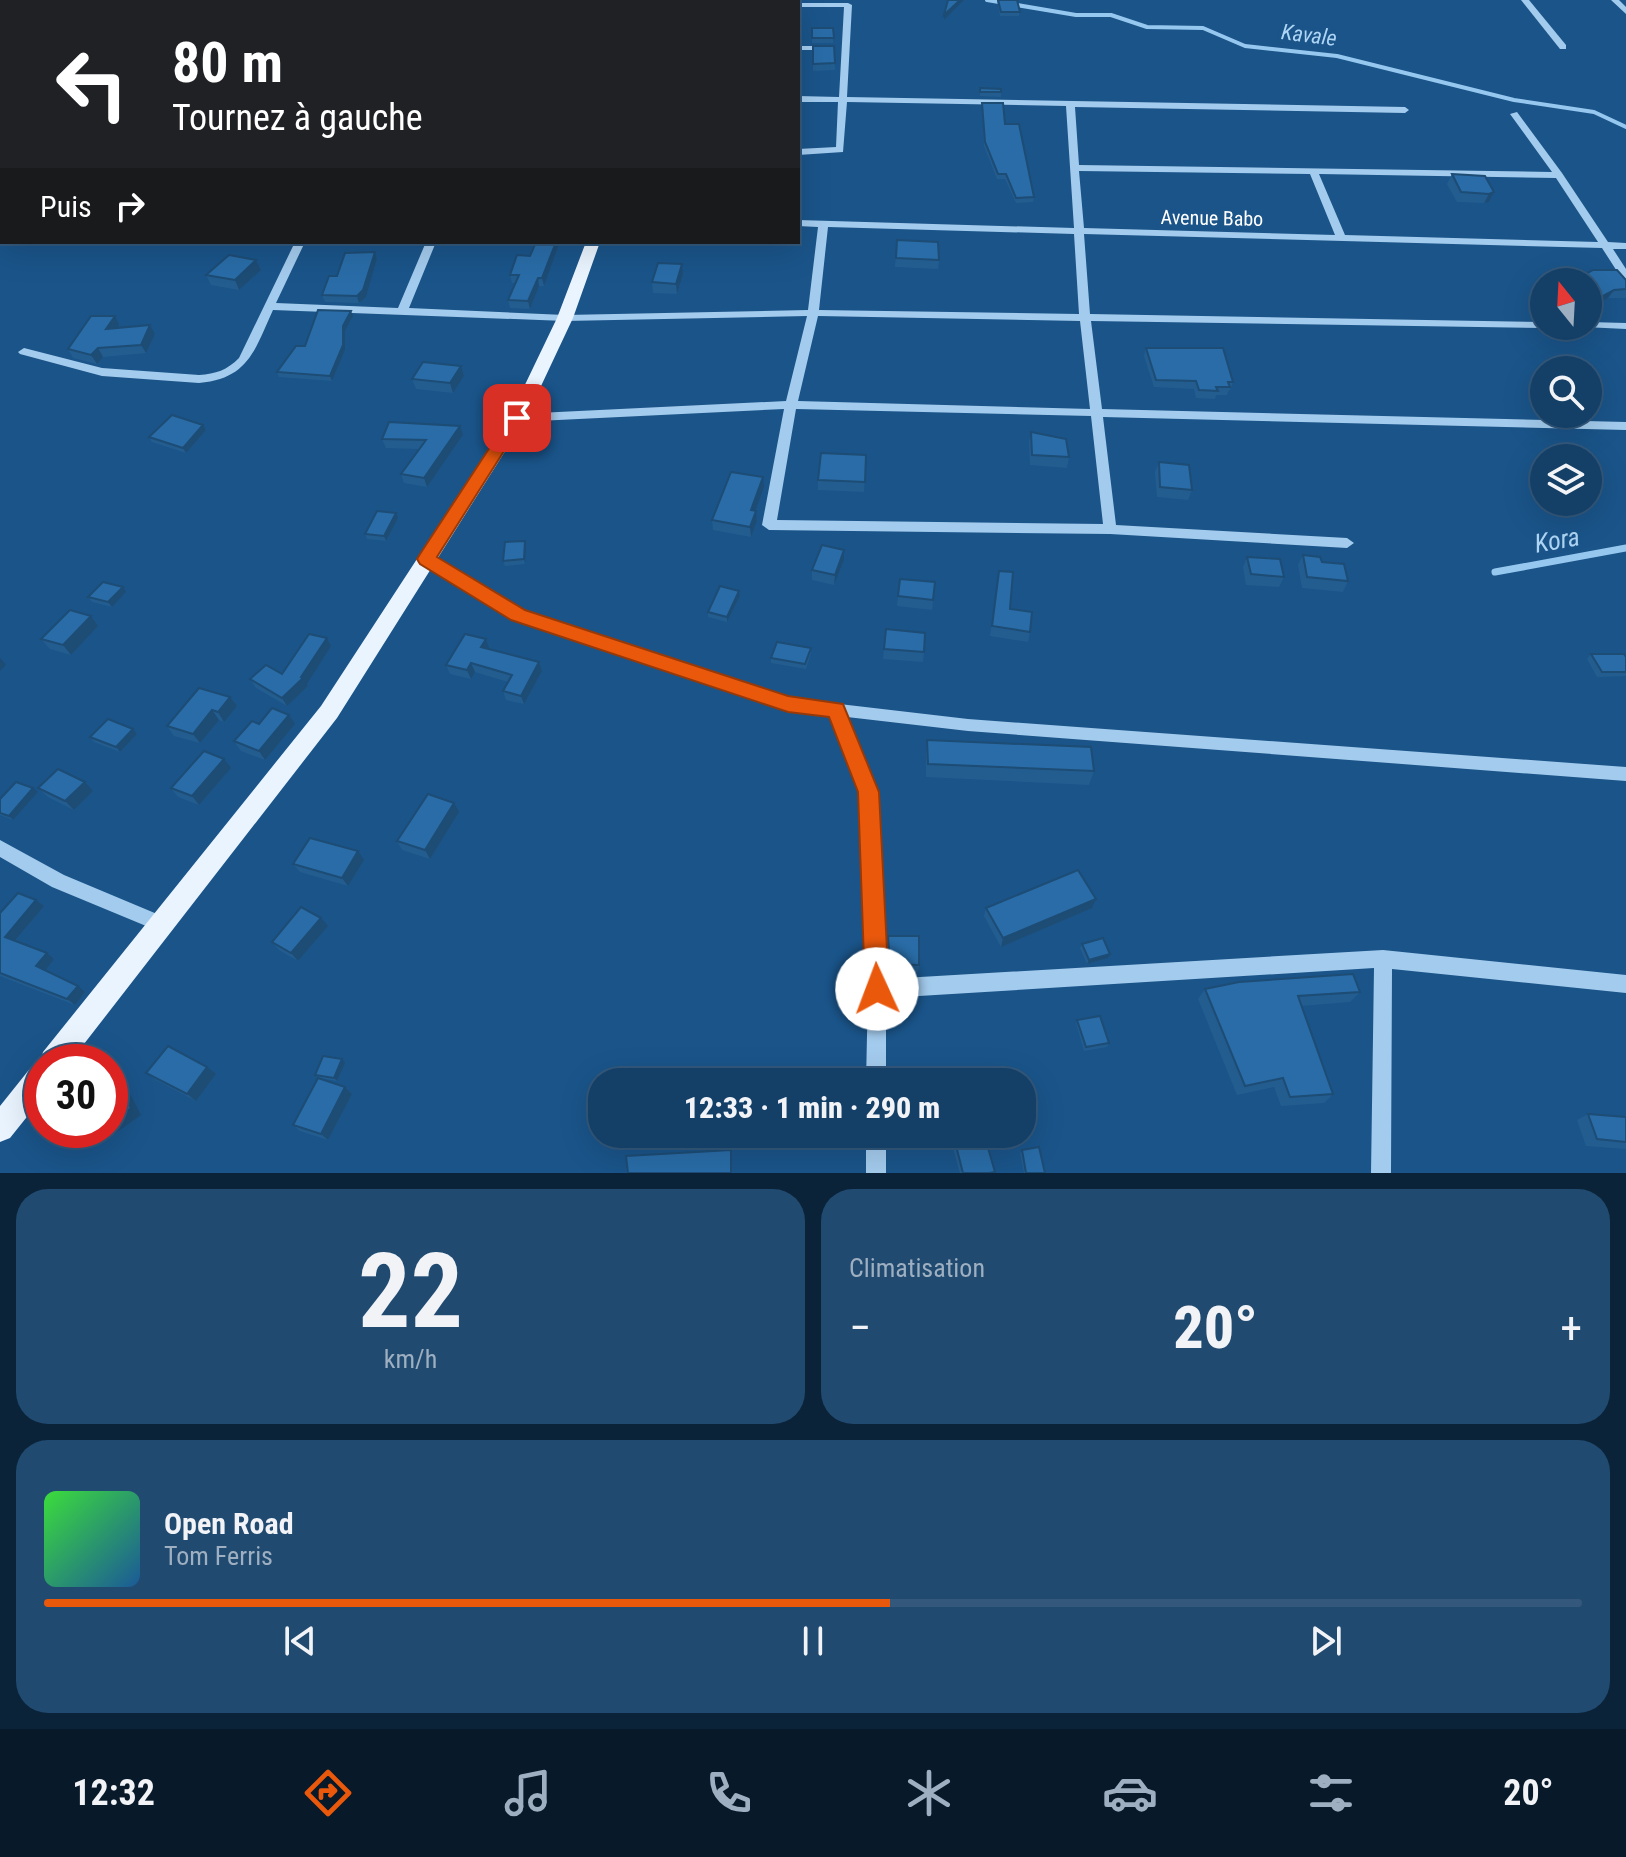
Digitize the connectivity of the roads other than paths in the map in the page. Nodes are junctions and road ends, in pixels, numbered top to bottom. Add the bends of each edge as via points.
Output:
1 (1525, 0) edge
2 (1618, 0) edge
3 (1626, 0) edge
4 (800, 5) edge
5 (1626, 12) edge
6 (1563, 47) dead end
7 (800, 48) edge
8 (844, 48) junction
9 (800, 99) edge
10 (843, 99) junction
11 (1070, 104) junction
12 (1405, 110) dead end
13 (1514, 114) dead end
14 (800, 152) edge
15 (1074, 168) junction
16 (1313, 171) junction
17 (1559, 175) junction
18 (800, 223) edge
19 (823, 223) junction
20 (1078, 232) junction
21 (1342, 239) junction
22 (299, 244) edge
23 (430, 244) edge
24 (592, 244) edge
25 (1603, 245) junction
26 (1626, 246) edge
27 (1626, 277) edge
28 (268, 306) junction
29 (402, 311) junction
30 (813, 313) junction
31 (565, 318) junction
32 (1085, 318) junction
33 (1530, 325) edge
34 (1602, 325) edge
35 (1626, 326) edge
36 (24, 352) dead end
37 (791, 405) junction
38 (1095, 414) junction
39 (517, 418) junction
40 (1626, 426) edge
41 (1110, 529) junction
42 (1347, 543) dead end
43 (426, 559) junction
44 (836, 710) junction
45 (1626, 774) edge
46 (0, 848) edge
47 (163, 925) junction
48 (1383, 959) junction
49 (1626, 984) edge
50 (877, 989) junction
51 (67, 1044) edge
52 (876, 1068) edge
53 (24, 1098) edge
54 (0, 1128) edge
55 (876, 1148) edge
56 (876, 1173) edge
57 (1381, 1173) edge

1 - 6 street
2 - 3 street
2 - 5 street
4 - 8 street via 848,5
7 - 8 street
8 - 10 street
9 - 10 street
10 - 11 street
10 - 14 street via 840,150
11 - 12 street
11 - 15 street
13 - 17 street
15 - 16 street
15 - 20 street
16 - 17 street
16 - 21 street
17 - 25 street
18 - 19 street, Avenue Babo
19 - 20 street, Avenue Babo
19 - 30 street
20 - 21 street, Avenue Babo
20 - 32 street
21 - 25 street, Avenue Babo
22 - 28 street
23 - 29 street
24 - 31 main road
25 - 26 street, Avenue Babo
25 - 27 street
28 - 29 street
28 - 36 street via 244,360 214,378 102,372
29 - 31 street
30 - 31 street
30 - 32 street
30 - 37 street
31 - 39 main road
32 - 33 street
32 - 38 street
34 - 35 street
37 - 38 street
37 - 39 street
37 - 41 street via 769,525
38 - 40 street
38 - 41 street
39 - 43 main road
41 - 42 street
43 - 44 street via 518,615 788,704
43 - 47 main road via 329,712
44 - 45 street via 968,725
44 - 50 street via 868,792
46 - 47 street via 58,881
47 - 51 main road
48 - 49 street
48 - 50 street
48 - 57 street
50 - 52 street
53 - 54 main road
55 - 56 street

